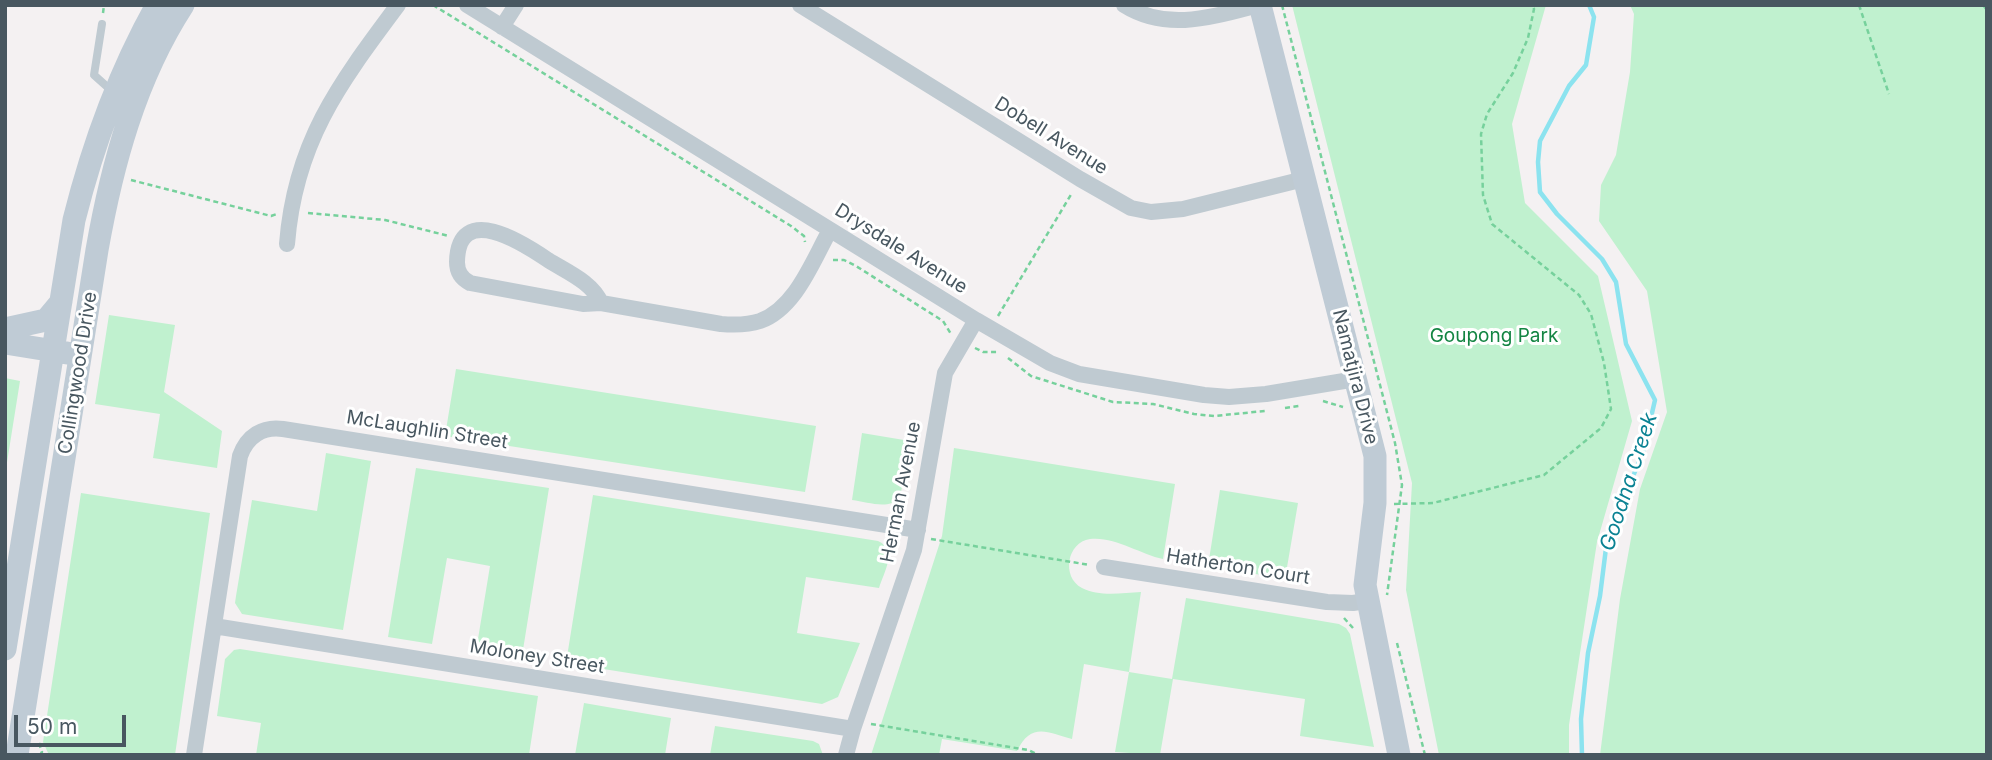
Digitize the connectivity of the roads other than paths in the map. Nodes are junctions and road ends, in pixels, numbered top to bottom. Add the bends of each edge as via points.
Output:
1 (157, 5) edge
2 (183, 5) edge
3 (398, 5) edge
4 (467, 5) edge
5 (516, 5) edge
6 (800, 5) edge
7 (1124, 5) edge
8 (1259, 5) edge
9 (102, 24) dead end
10 (502, 27) junction
11 (114, 92) junction
12 (1304, 179) junction
13 (830, 230) junction
14 (287, 244) dead end
15 (61, 302) junction
16 (601, 303) junction
17 (983, 324) junction
18 (5, 329) edge
19 (5, 343) edge
20 (52, 351) junction
21 (80, 356) junction
22 (1356, 379) junction
23 (918, 530) junction
24 (1104, 567) road end
25 (1366, 601) junction
26 (214, 626) junction
27 (5, 649) edge
28 (853, 729) junction
29 (17, 755) edge
30 (194, 755) edge
31 (846, 755) edge
32 (1399, 755) edge

1 - 11 main road, Collingwood Drive
2 - 21 main road, Collingwood Drive via 140,91 111,174
3 - 14 street via 323,115 305,154 290,211
4 - 10 street, Drysdale Avenue
5 - 10 street
6 - 12 street, Dobell Avenue via 1132,208 1151,212 1183,209
7 - 8 street via 1150,18 1179,21
8 - 12 main road, Namatjira Drive
9 - 11 lane via 94,75
10 - 13 street, Drysdale Avenue
11 - 15 main road, Collingwood Drive via 81,190
12 - 22 main road, Namatjira Drive
13 - 16 street via 793,294 760,321 722,324
13 - 17 street, Drysdale Avenue
15 - 18 main road via 46,320
15 - 20 main road, Collingwood Drive
16 - 16 street via 583,304 470,283 457,265 463,240 479,230 505,235 592,288
17 - 22 street, Drysdale Avenue via 1050,363 1079,374 1204,395 1266,394
17 - 23 street, Herman Avenue via 945,373
19 - 20 main road
20 - 21 main road
20 - 27 main road, Collingwood Drive
21 - 29 main road, Collingwood Drive
22 - 25 main road, Namatjira Drive via 1375,456
23 - 26 street, McLaughlin Street via 268,429 248,440 240,456
23 - 28 street, Herman Avenue
24 - 25 street, Hatherton Court via 1327,602
25 - 32 main road, Namatjira Drive
26 - 28 street, Moloney Street
26 - 30 street, McLaughlin Street
28 - 31 street, Herman Avenue

